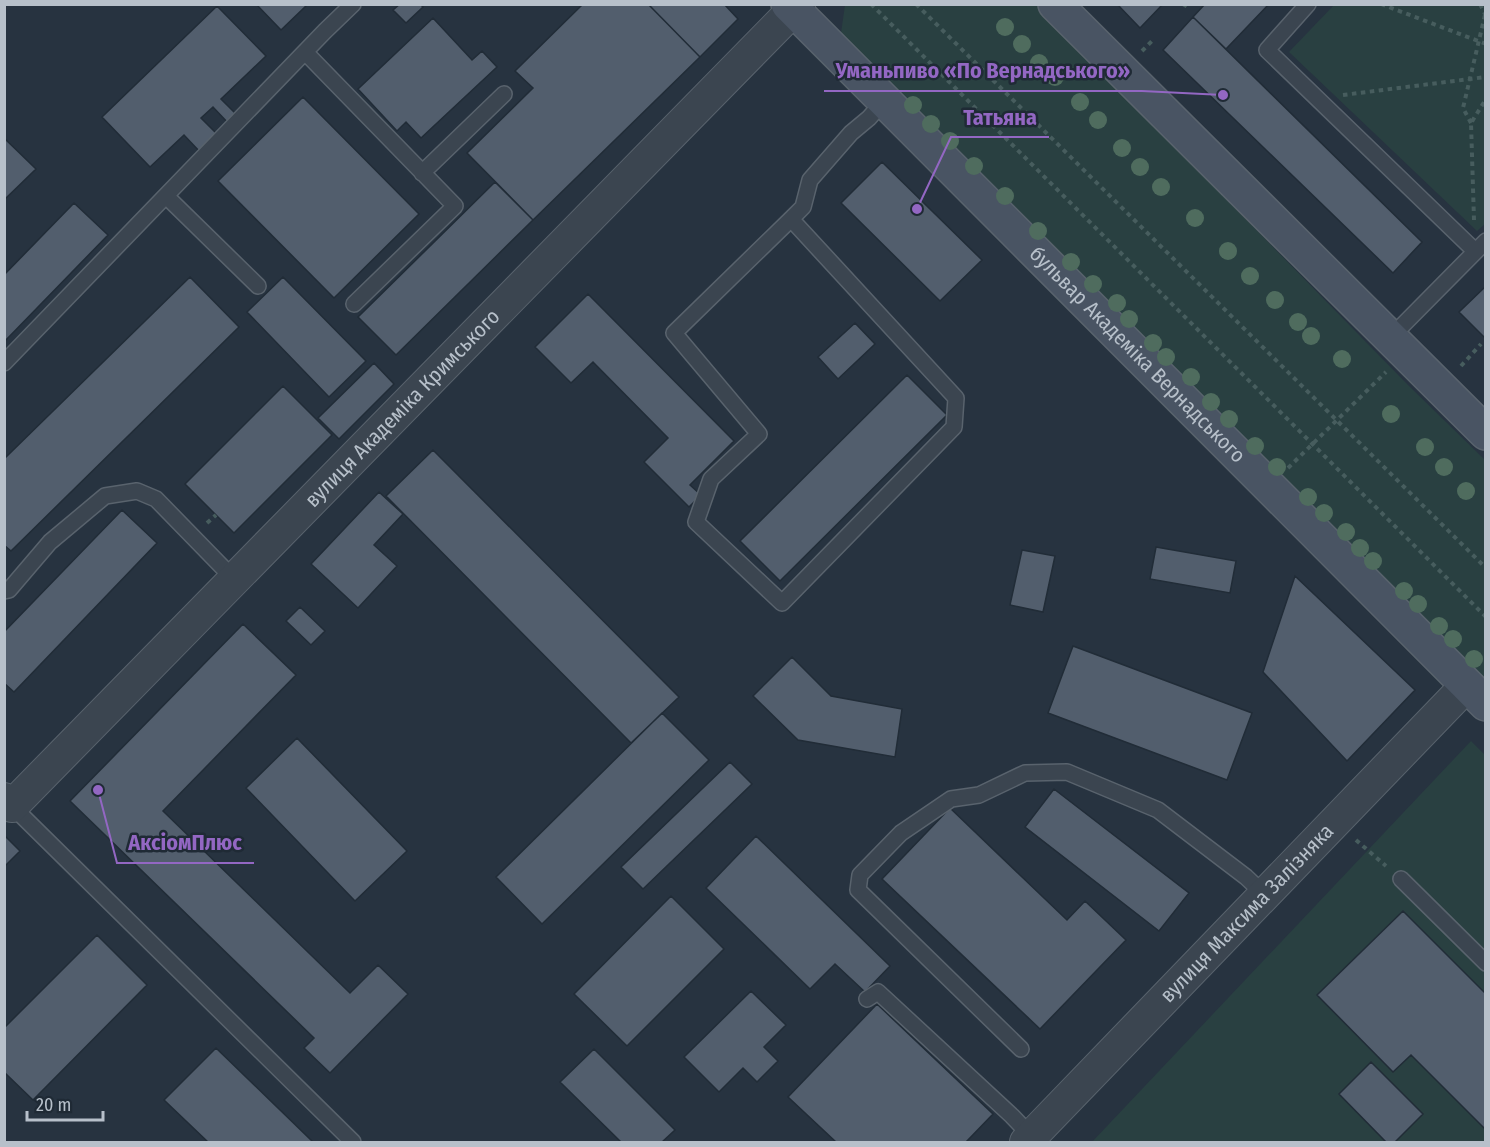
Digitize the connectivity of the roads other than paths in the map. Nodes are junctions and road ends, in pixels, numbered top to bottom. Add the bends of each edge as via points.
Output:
1 (353, 4) edge
2 (1308, 4) edge
3 (1055, 5) edge
4 (794, 6) edge
5 (305, 52) junction
6 (504, 94) dead end
7 (884, 101) junction
8 (422, 173) junction
9 (166, 196) junction
10 (791, 219) junction
11 (1480, 246) edge
12 (258, 286) dead end
13 (354, 304) dead end
14 (1397, 345) junction
15 (4, 363) edge
16 (1485, 433) edge
17 (234, 579) junction
18 (4, 591) edge
19 (1476, 695) edge
20 (8, 802) edge
21 (1401, 879) road end
22 (1265, 895) junction
23 (1485, 963) edge
24 (867, 999) dead end
25 (1021, 1049) dead end
26 (1029, 1140) edge
27 (353, 1143) edge

1 - 5 lane
2 - 11 lane via 1267,50
3 - 14 main road
4 - 7 main road, бульвар Академіка Вернадського
4 - 17 street, вулиця Академіка Кримського
5 - 8 lane
5 - 9 lane
6 - 8 lane
7 - 10 lane via 810,180 803,207
7 - 19 main road, бульвар Академіка Вернадського
8 - 13 lane via 455,206
9 - 12 lane
9 - 15 lane
10 - 10 lane via 674,333 759,434 711,479 696,522 782,603 954,428 956,398
11 - 14 lane
14 - 16 main road
17 - 18 lane via 156,499 137,492 105,496 50,542
17 - 20 street, вулиця Академіка Кримського
19 - 22 street, вулиця Максима Залізняка via 1335,822
20 - 27 lane
21 - 23 lane
22 - 25 lane via 1158,810 1067,772 1025,773 979,795 951,798 902,833 860,875 858,890
22 - 26 street, вулиця Максима Залізняка
24 - 26 lane via 878,992 1012,1116

